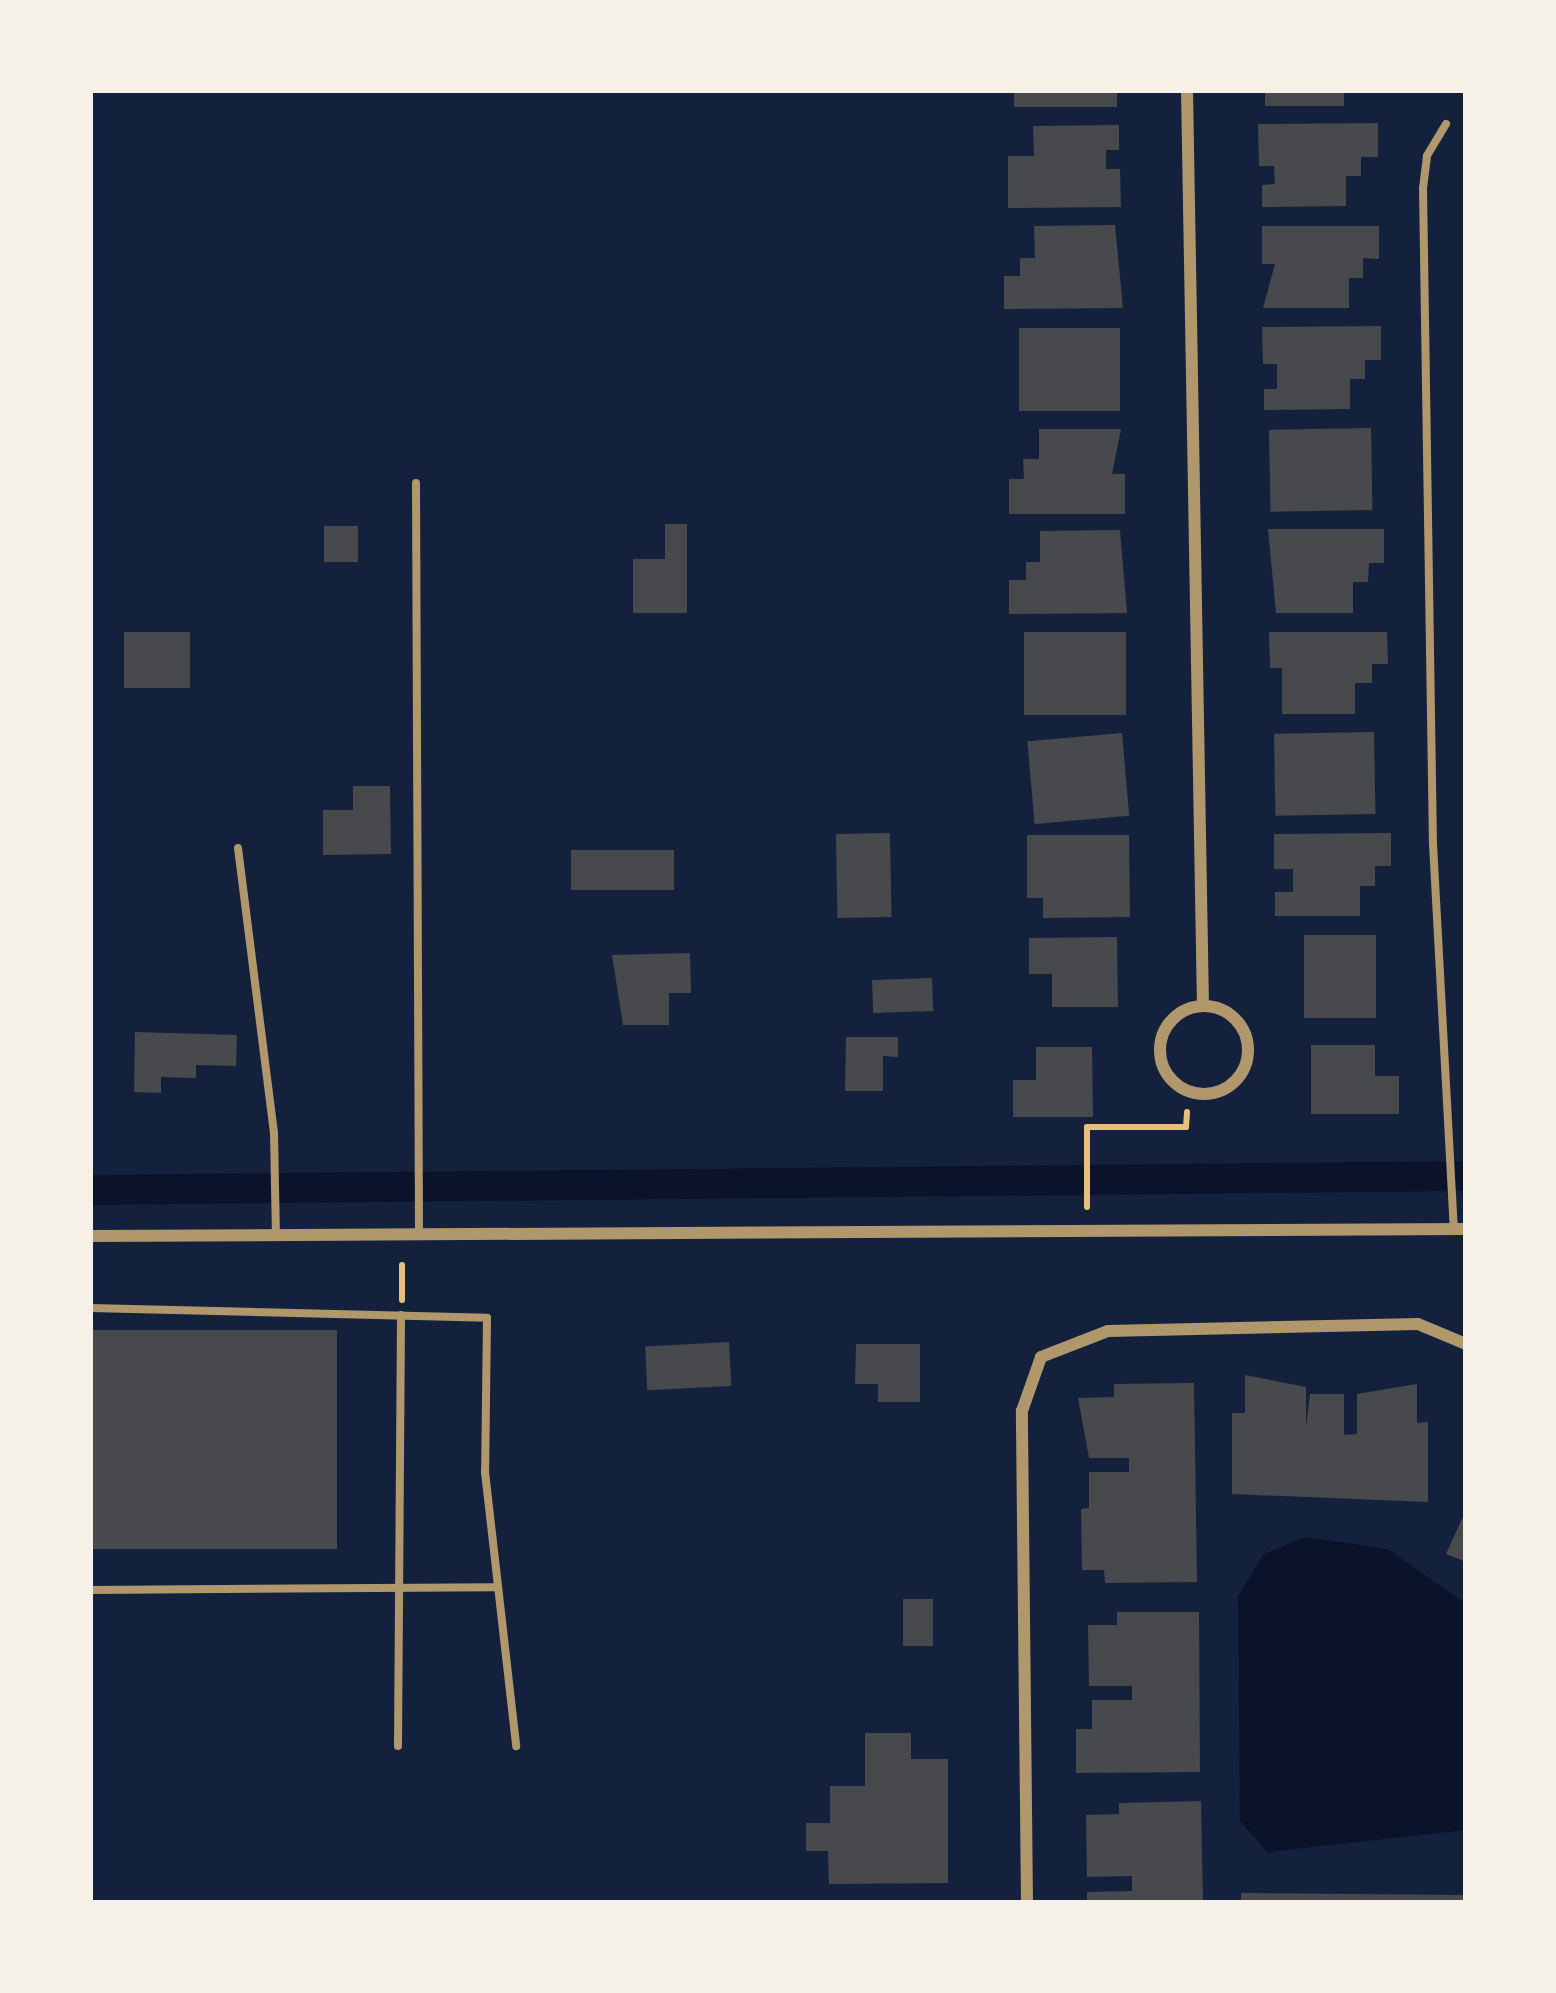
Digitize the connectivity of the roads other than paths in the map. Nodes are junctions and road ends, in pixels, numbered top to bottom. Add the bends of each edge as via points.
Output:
1 (1187, 90) edge
2 (1446, 124) dead end
3 (416, 483) dead end
4 (238, 848) dead end
5 (1203, 1006) junction
6 (1460, 1229) edge
7 (419, 1232) junction
8 (276, 1234) junction
9 (90, 1236) edge
10 (90, 1308) edge
11 (401, 1315) junction
12 (1466, 1344) edge
13 (494, 1587) junction
14 (400, 1588) junction
15 (90, 1590) edge
16 (398, 1746) dead end
17 (516, 1746) dead end
18 (1027, 1903) edge

1 - 5 street
2 - 6 lane via 1426,156 1423,188 1433,844
3 - 7 lane
4 - 8 lane via 274,1149
5 - 5 street via 1176,1016 1161,1041 1164,1070 1199,1095 1238,1079 1249,1052 1231,1014
6 - 7 street
7 - 8 street
8 - 9 street
10 - 11 lane
11 - 13 lane via 487,1318
11 - 14 lane
12 - 18 street via 1418,1324 1108,1331 1041,1357 1022,1411
13 - 14 lane
13 - 17 lane
14 - 15 lane
14 - 16 lane

